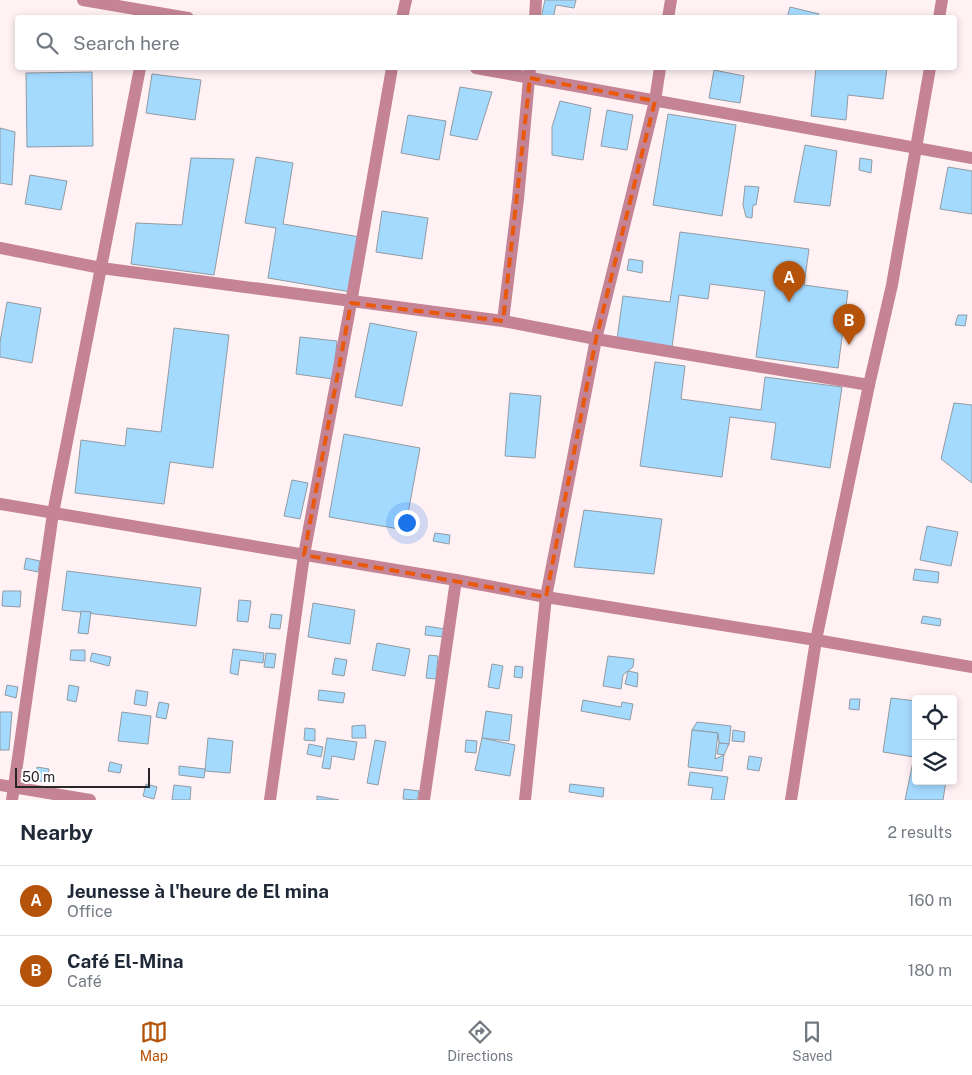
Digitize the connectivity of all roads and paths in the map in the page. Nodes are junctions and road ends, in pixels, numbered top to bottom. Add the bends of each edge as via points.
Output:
1 (83, 0) edge
2 (406, 0) edge
3 (536, 0) edge
4 (671, 0) edge
5 (942, 0) edge
6 (151, 10) edge
7 (174, 15) edge
8 (403, 15) edge
9 (535, 15) edge
10 (668, 15) edge
11 (940, 15) edge
12 (140, 70) edge
13 (392, 70) edge
14 (498, 70) edge
15 (660, 70) edge
16 (930, 70) edge
17 (530, 73) edge
18 (655, 101) junction
19 (916, 149) junction
20 (972, 158) edge
21 (0, 248) edge
22 (101, 268) junction
23 (351, 303) junction
24 (502, 322) junction
25 (596, 339) junction
26 (869, 385) junction
27 (0, 504) edge
28 (54, 512) junction
29 (304, 555) junction
30 (456, 580) junction
31 (546, 597) junction
32 (816, 640) junction
33 (972, 667) edge
34 (0, 785) edge
35 (13, 794) edge
36 (90, 800) edge
37 (270, 800) edge
38 (424, 800) edge
39 (525, 800) edge
40 (790, 800) edge

1 - 6 street
2 - 8 street
3 - 9 street
4 - 10 street
5 - 11 street
6 - 7 street
12 - 22 street
13 - 23 street
14 - 17 street
15 - 18 street
16 - 19 street
17 - 18 street
17 - 24 street
18 - 19 street
18 - 25 street
19 - 20 street
19 - 26 street via 892,284
21 - 22 street
22 - 23 street
22 - 28 street
23 - 24 street
23 - 29 street
24 - 25 street
25 - 26 street
25 - 31 street
26 - 32 street
27 - 28 street
28 - 29 street
28 - 35 street
29 - 30 street
29 - 37 street
30 - 31 street
30 - 38 street
31 - 32 street
31 - 39 street
32 - 33 street
32 - 40 street
34 - 35 street
35 - 36 street

